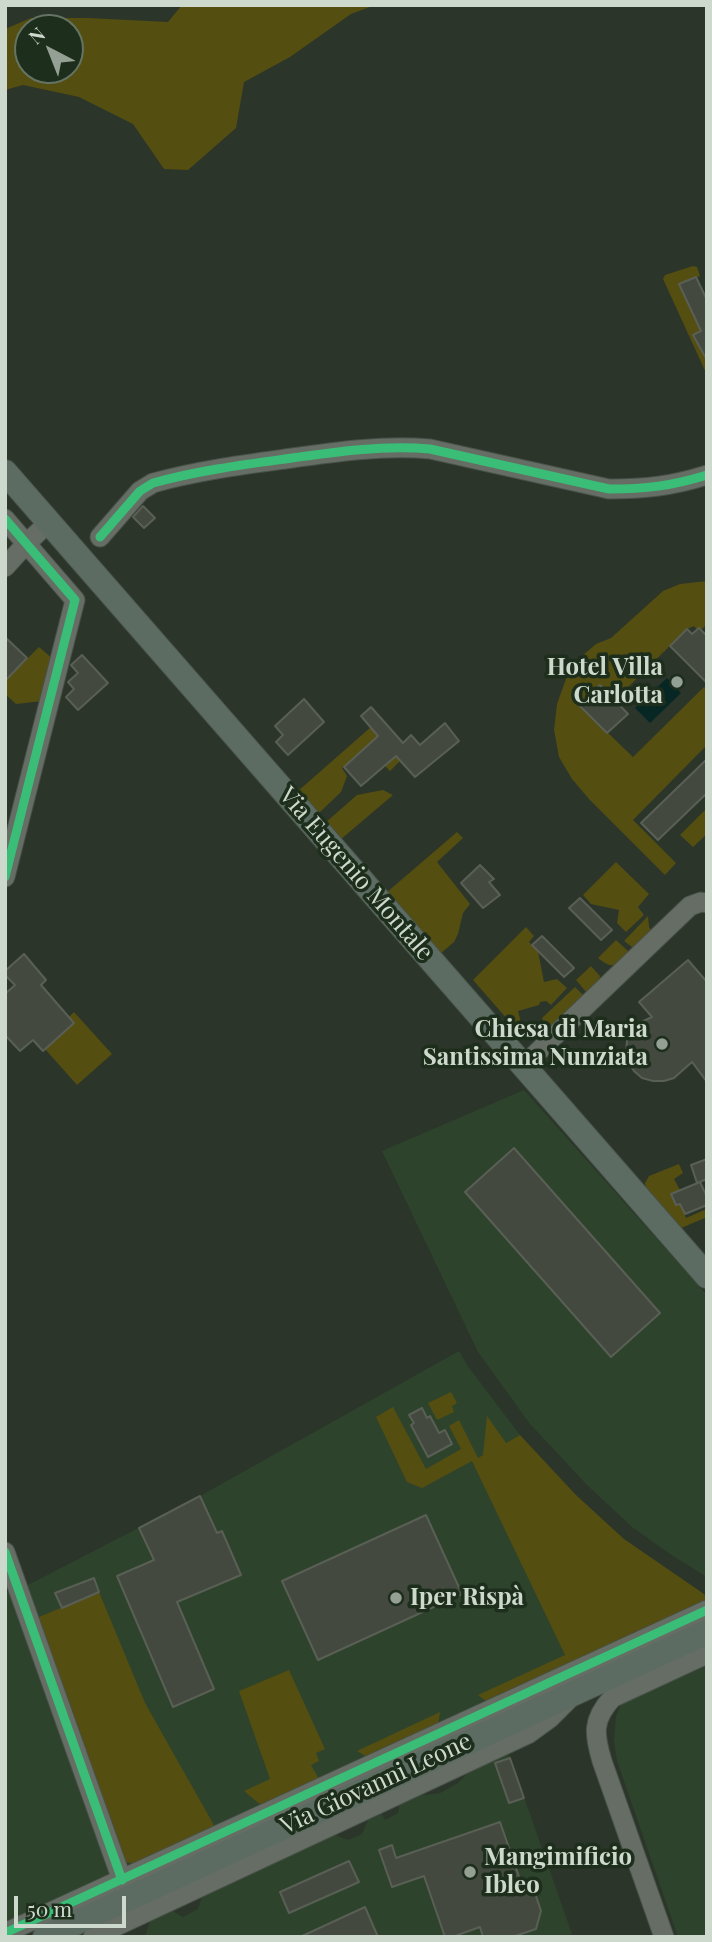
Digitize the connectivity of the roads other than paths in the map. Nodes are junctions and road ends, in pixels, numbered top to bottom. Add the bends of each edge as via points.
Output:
1 (5, 472) edge
2 (707, 474) edge
3 (5, 519) edge
4 (49, 522) junction
5 (100, 537) dead end
6 (26, 544) junction
7 (5, 567) edge
8 (5, 877) edge
9 (707, 903) edge
10 (523, 1066) junction
11 (707, 1276) edge
12 (5, 1552) edge
13 (707, 1610) edge
14 (707, 1632) edge
15 (707, 1654) edge
16 (578, 1691) junction
17 (122, 1880) junction
18 (129, 1929) edge
19 (5, 1933) edge
20 (45, 1937) edge
21 (93, 1937) edge
22 (664, 1937) edge

1 - 4 main road, Via Eugenio Montale
2 - 5 street via 677,485 608,489 430,449 362,449 153,483
3 - 6 street
4 - 6 street
4 - 10 main road, Via Eugenio Montale
6 - 7 street
6 - 8 street via 75,600
9 - 10 street via 691,906
10 - 11 main road, Via Eugenio Montale
12 - 17 street
13 - 17 street
14 - 16 main road, Via Giovanni Leone
15 - 22 street via 612,1698 595,1729
16 - 18 street via 528,1734
16 - 20 main road, Via Giovanni Leone
17 - 19 street
18 - 21 street

